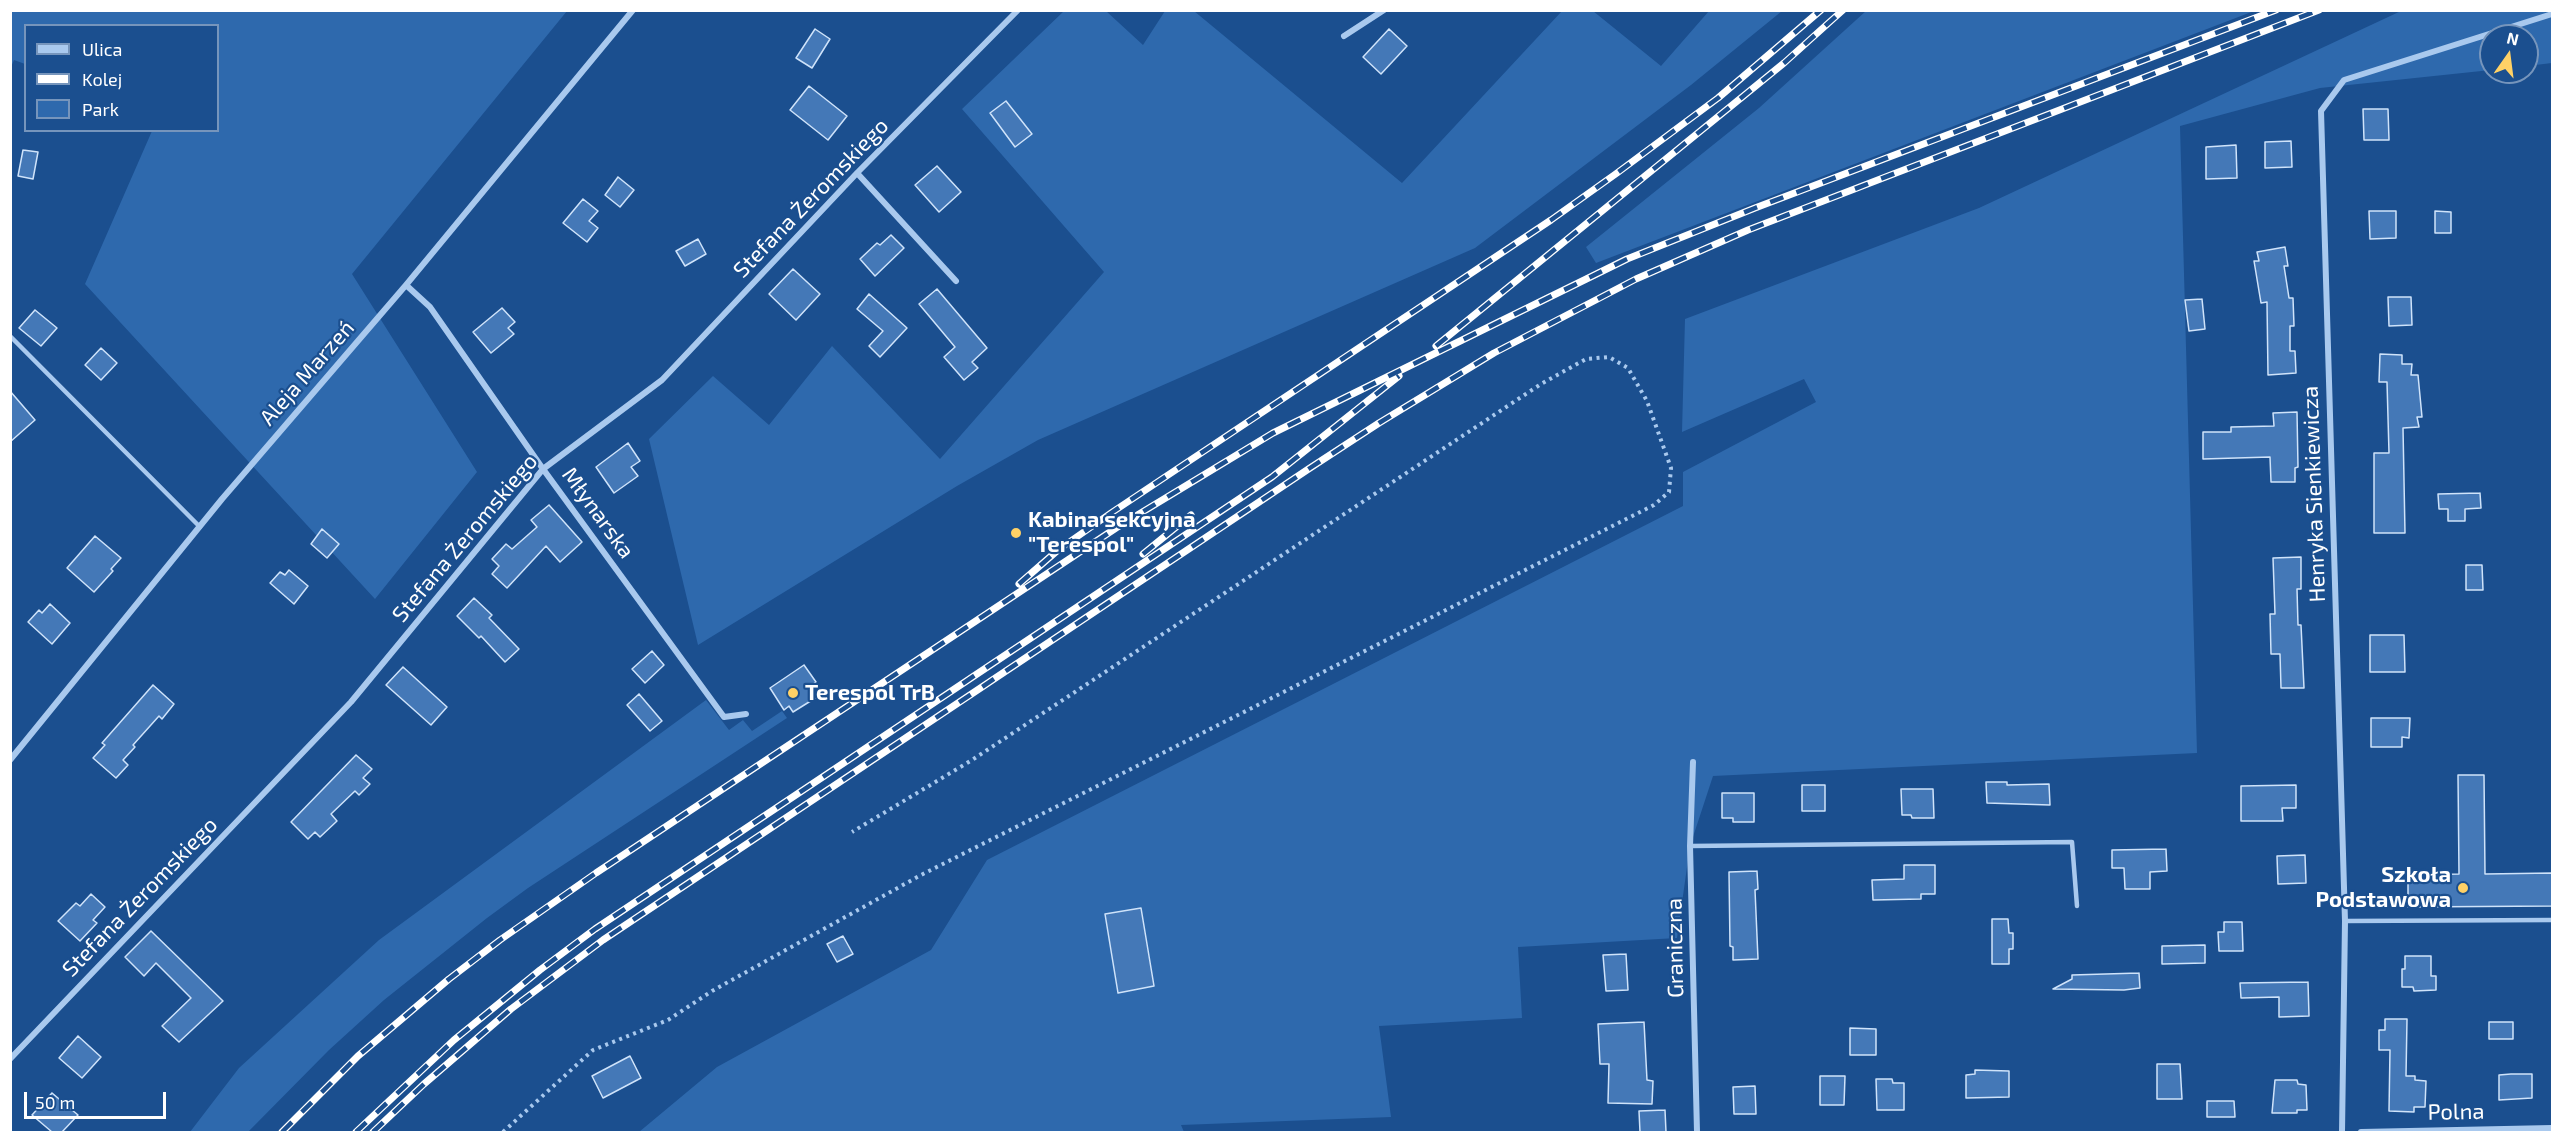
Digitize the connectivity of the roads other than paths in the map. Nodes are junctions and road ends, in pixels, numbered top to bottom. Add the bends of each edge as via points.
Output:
1 (633, 10) edge
2 (1018, 10) edge
3 (1384, 10) edge
4 (2553, 14) edge
5 (1344, 36) dead end
6 (857, 173) junction
7 (956, 281) dead end
8 (406, 285) junction
9 (10, 336) edge
10 (543, 469) junction
11 (200, 527) junction
12 (746, 714) dead end
13 (10, 760) edge
14 (1693, 762) dead end
15 (1690, 846) junction
16 (2077, 906) dead end
17 (2553, 920) edge
18 (2345, 921) junction
19 (10, 1059) edge
20 (2553, 1128) edge
21 (1697, 1132) edge
22 (2342, 1132) edge
23 (2361, 1132) edge

1 - 8 street, Aleja Marzeń
2 - 6 street, Stefana Żeromskiego
3 - 5 street
4 - 18 street, Henryka Sienkiewicza via 2344,81 2321,111
6 - 7 street
6 - 10 street, Stefana Żeromskiego via 662,380
8 - 10 street, Młynarska via 430,307
8 - 11 street, Aleja Marzeń
9 - 11 lane
10 - 12 street, Młynarska via 724,717
10 - 19 street, Stefana Żeromskiego via 351,702
11 - 13 street, Aleja Marzeń
14 - 15 street, Graniczna
15 - 16 lane via 2072,842
15 - 21 street, Graniczna
17 - 18 lane
18 - 22 street, Henryka Sienkiewicza
20 - 23 street, Polna

